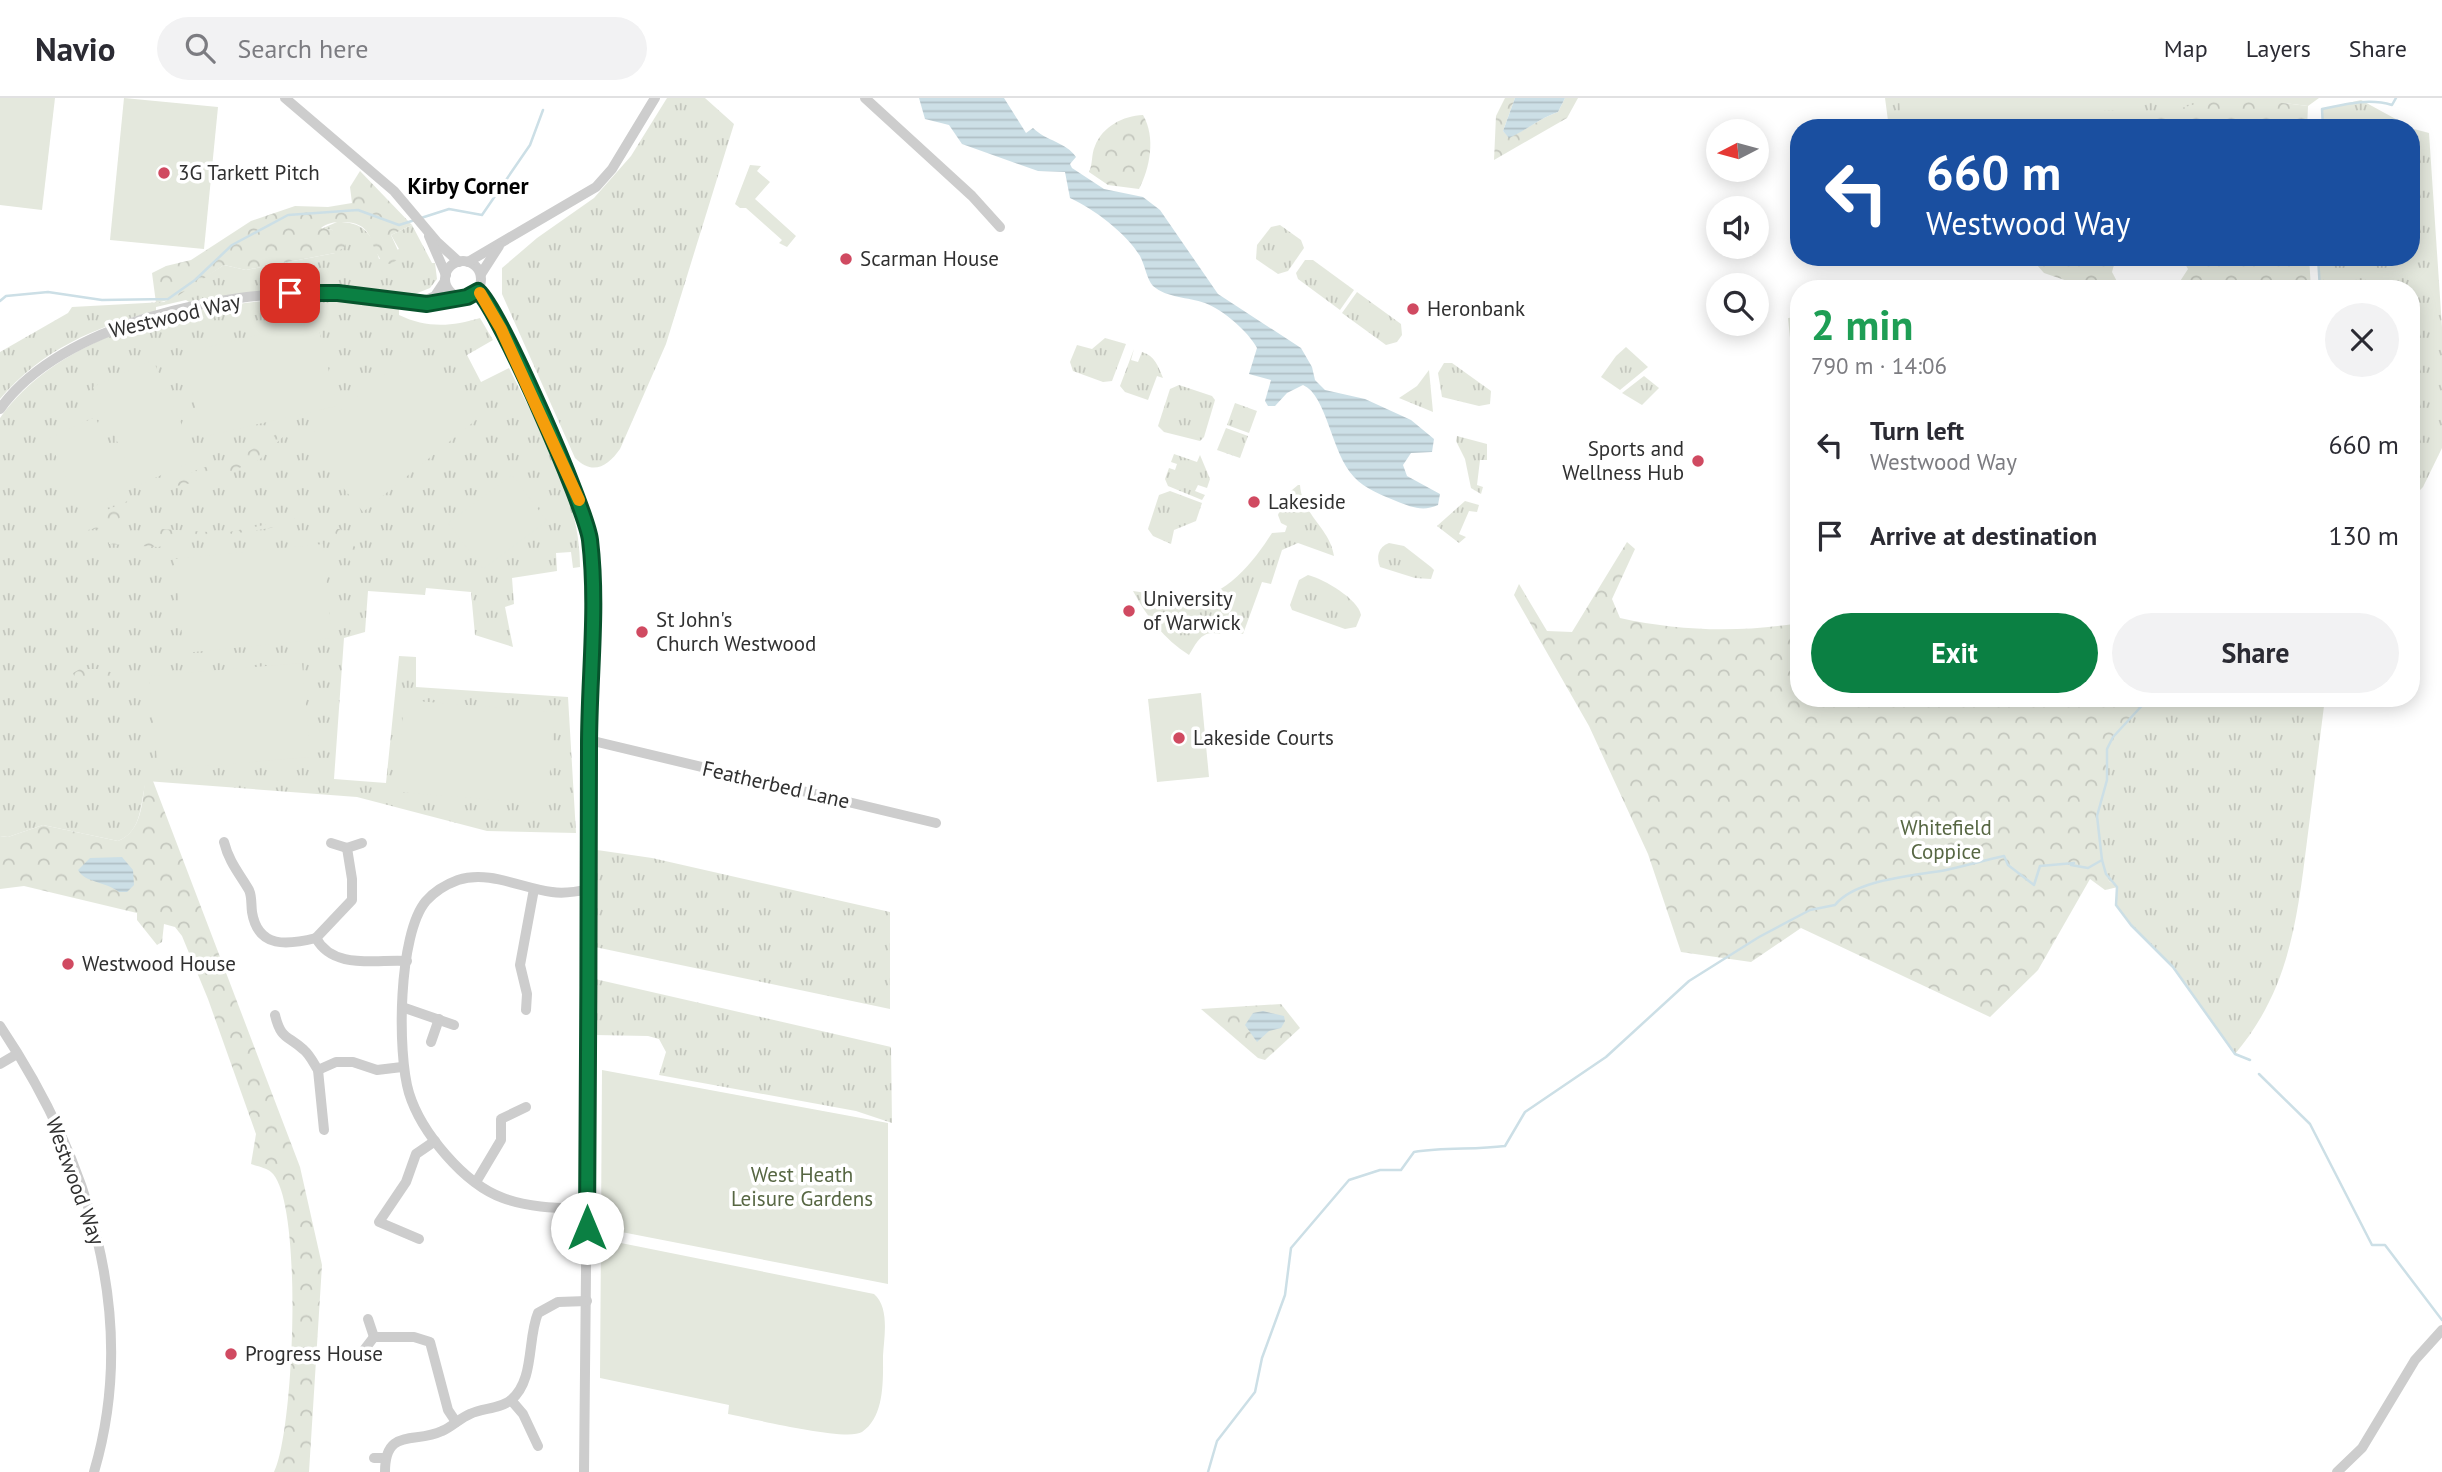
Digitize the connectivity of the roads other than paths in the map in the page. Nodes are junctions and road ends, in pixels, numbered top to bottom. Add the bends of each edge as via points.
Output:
1 (285, 98) edge
2 (655, 98) edge
3 (865, 98) edge
4 (1000, 227) dead end
5 (425, 228) junction
6 (499, 246) junction
7 (463, 262) junction
8 (481, 274) junction
9 (446, 278) junction
10 (478, 291) junction
11 (458, 297) junction
12 (417, 304) junction
13 (0, 410) edge
14 (589, 740) junction
15 (936, 823) dead end
16 (224, 842) dead end
17 (331, 843) dead end
18 (362, 843) dead end
19 (347, 848) junction
20 (534, 889) junction
21 (589, 889) junction
22 (316, 938) junction
23 (407, 961) junction
24 (402, 1007) junction
25 (526, 1010) dead end
26 (275, 1015) dead end
27 (439, 1019) junction
28 (454, 1025) dead end
29 (0, 1026) edge
30 (431, 1042) dead end
31 (17, 1054) junction
32 (0, 1064) edge
33 (402, 1067) junction
34 (318, 1070) junction
35 (526, 1107) dead end
36 (324, 1130) dead end
37 (435, 1141) junction
38 (476, 1182) junction
39 (587, 1209) junction
40 (419, 1239) dead end
41 (587, 1301) junction
42 (368, 1319) dead end
43 (2442, 1330) edge
44 (374, 1337) junction
45 (364, 1350) dead end
46 (511, 1400) junction
47 (456, 1422) junction
48 (538, 1446) dead end
49 (374, 1458) dead end
50 (386, 1458) junction
51 (94, 1472) edge
52 (386, 1472) edge
53 (584, 1472) edge
54 (2337, 1472) edge

1 - 5 street via 365,164
2 - 6 street via 605,178
3 - 4 street
5 - 7 street
5 - 9 street
6 - 7 street
6 - 8 street
7 - 8 street
7 - 9 street
8 - 10 street
9 - 11 street via 449,291
9 - 12 street via 435,296
10 - 11 street
10 - 14 street via 501,329 585,516 593,568
11 - 12 street, Westwood Way
12 - 13 street, Westwood Way via 338,293 290,293 155,317 101,333 66,350 33,374
14 - 15 street, Featherbed Lane
14 - 21 street
16 - 22 street via 229,860 251,892 256,927 286,945
17 - 19 street
18 - 19 street
19 - 22 street via 352,900
20 - 21 street via 568,893
20 - 23 street via 494,878 459,880 440,890 426,901 416,922
20 - 25 street via 520,965
21 - 39 street
22 - 23 street via 333,958
23 - 24 street
24 - 27 street
24 - 33 street
26 - 34 street via 278,1030 304,1050
27 - 28 street
27 - 30 street
29 - 31 street, Westwood Way
31 - 32 street
31 - 51 street, Westwood Way via 58,1126 102,1252 112,1368
33 - 34 street via 377,1070 336,1062
33 - 37 street via 410,1096
34 - 36 street
35 - 38 street via 502,1119 501,1140
37 - 38 street
37 - 40 street via 416,1154 406,1182 379,1222
38 - 39 street via 501,1198 542,1208
39 - 41 street
41 - 46 street via 558,1302 538,1313 523,1381
41 - 53 street
42 - 44 street
43 - 54 street via 2415,1360 2362,1448
44 - 45 street
44 - 47 street via 414,1337 430,1342 447,1410
46 - 47 street
46 - 48 street
47 - 50 street via 442,1431 393,1444
49 - 50 street
50 - 52 street

